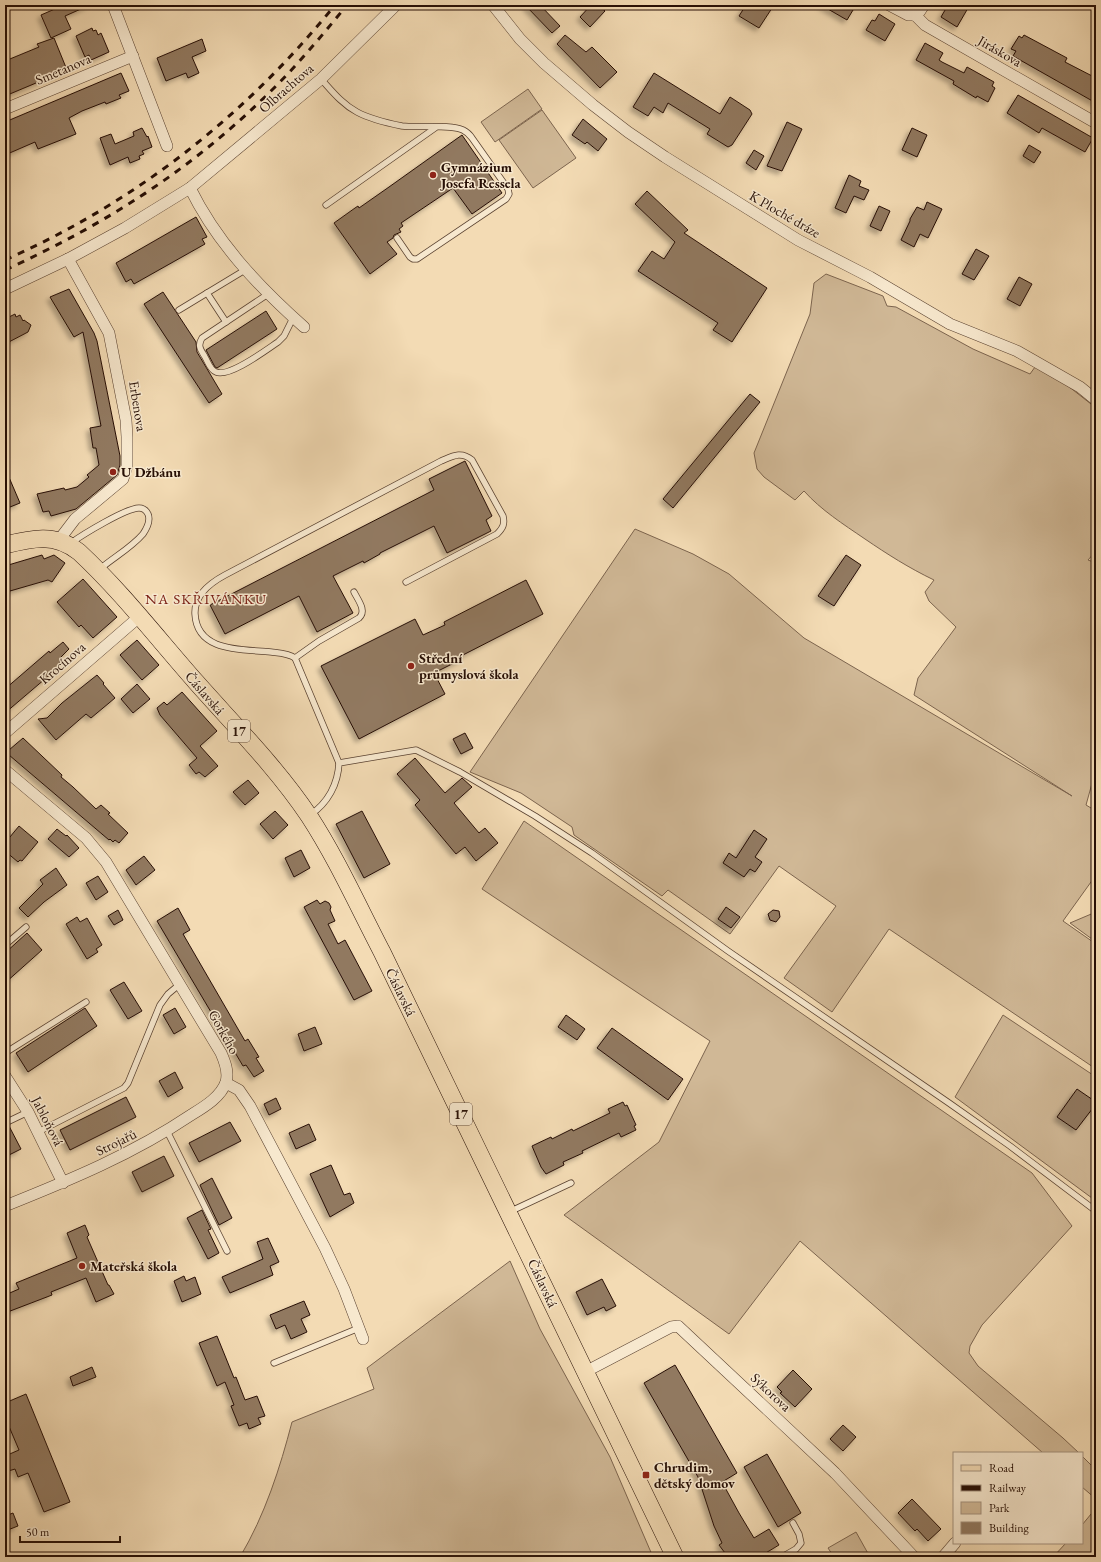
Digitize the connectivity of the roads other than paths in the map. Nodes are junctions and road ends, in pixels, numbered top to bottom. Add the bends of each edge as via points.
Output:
1 (114, 5) edge
2 (396, 5) edge
3 (493, 5) edge
4 (889, 5) edge
5 (924, 5) edge
6 (915, 15) junction
7 (133, 56) junction
8 (321, 79) junction
9 (5, 109) edge
10 (1096, 124) edge
11 (436, 127) junction
12 (167, 146) dead end
13 (190, 188) junction
14 (326, 205) dead end
15 (397, 238) dead end
16 (68, 259) junction
17 (245, 270) junction
18 (5, 290) edge
19 (207, 293) junction
20 (268, 294) junction
21 (179, 310) dead end
22 (293, 318) junction
23 (226, 322) junction
24 (304, 328) dead end
25 (1096, 400) edge
26 (64, 542) junction
27 (5, 545) edge
28 (98, 570) junction
29 (406, 582) dead end
30 (354, 592) dead end
31 (139, 617) junction
32 (295, 658) junction
33 (5, 733) edge
34 (339, 763) junction
35 (5, 770) edge
36 (309, 816) junction
37 (26, 927) dead end
38 (5, 946) edge
39 (180, 984) junction
40 (86, 1002) dead end
41 (5, 1053) edge
42 (5, 1076) edge
43 (226, 1083) junction
44 (28, 1112) junction
45 (5, 1123) edge
46 (167, 1131) junction
47 (38, 1132) junction
48 (62, 1183) junction
49 (571, 1184) dead end
50 (5, 1206) edge
51 (1096, 1211) edge
52 (509, 1212) junction
53 (227, 1251) dead end
54 (359, 1328) junction
55 (363, 1339) dead end
56 (274, 1363) dead end
57 (585, 1372) junction
58 (794, 1523) dead end
59 (954, 1544) edge
60 (675, 1557) edge
61 (782, 1557) edge
62 (914, 1557) edge
63 (943, 1557) edge

1 - 7 street
2 - 8 street, Olbrachtova
3 - 25 street, K Ploché dráze via 520,39 593,106 671,161 798,240 870,277 950,324 1017,351 1080,387
4 - 6 street, Jiráskova via 908,15
5 - 6 street
6 - 10 street, Jiráskova via 925,25
7 - 9 street, Smetanova
7 - 12 street
8 - 11 lane via 338,98 357,112 400,126
8 - 13 street, Olbrachtova
11 - 14 lane
11 - 15 lane via 457,128 468,132 509,194 506,199 417,259 410,257
13 - 16 street, Olbrachtova
13 - 17 street
16 - 18 street, Olbrachtova
16 - 26 street, Erbenova via 109,333 126,420 128,466 123,479 75,520
17 - 19 lane
17 - 20 street
19 - 21 lane
19 - 23 lane
20 - 22 street
20 - 23 lane
22 - 23 lane via 278,342 236,368 220,373 213,370 199,346 202,338
22 - 24 street
26 - 27 main road via 37,538
26 - 28 main road, Čáslavská / 17
26 - 28 lane via 125,513 138,508 144,509 150,520 144,532
28 - 31 main road, Čáslavská / 17
29 - 32 lane via 497,534 505,523 467,455 460,454 441,461 225,574 200,595 195,619 207,639 216,645 286,654
30 - 32 lane via 363,611 362,615
31 - 33 street, Krocínova
31 - 36 main road, Čáslavská / 17 via 285,784
32 - 34 lane
34 - 36 lane via 338,773 329,795
34 - 51 lane via 416,750 460,772 535,816 592,853 728,951 949,1103
35 - 39 street, Gorkého via 86,838 98,852 115,875
36 - 52 main road, Čáslavská / 17 via 378,945
37 - 38 lane
39 - 43 street, Gorkého via 224,1060
39 - 47 lane via 160,1005 124,1088
40 - 41 lane
42 - 44 street, Jabloňová
43 - 46 street, Strojařů via 210,1102
43 - 54 street via 239,1090 250,1106 325,1248
44 - 45 lane
44 - 47 street, Jabloňová
46 - 48 street, Strojařů via 104,1165
46 - 53 lane
47 - 48 street, Jabloňová
48 - 50 street, Strojařů
49 - 52 lane
52 - 57 main road, Čáslavská / 17
54 - 55 street
54 - 56 lane
57 - 60 main road, Čáslavská / 17
57 - 62 street, Sýkorova via 671,1327 678,1326 835,1473
58 - 61 lane via 800,1534 801,1543
59 - 63 street

